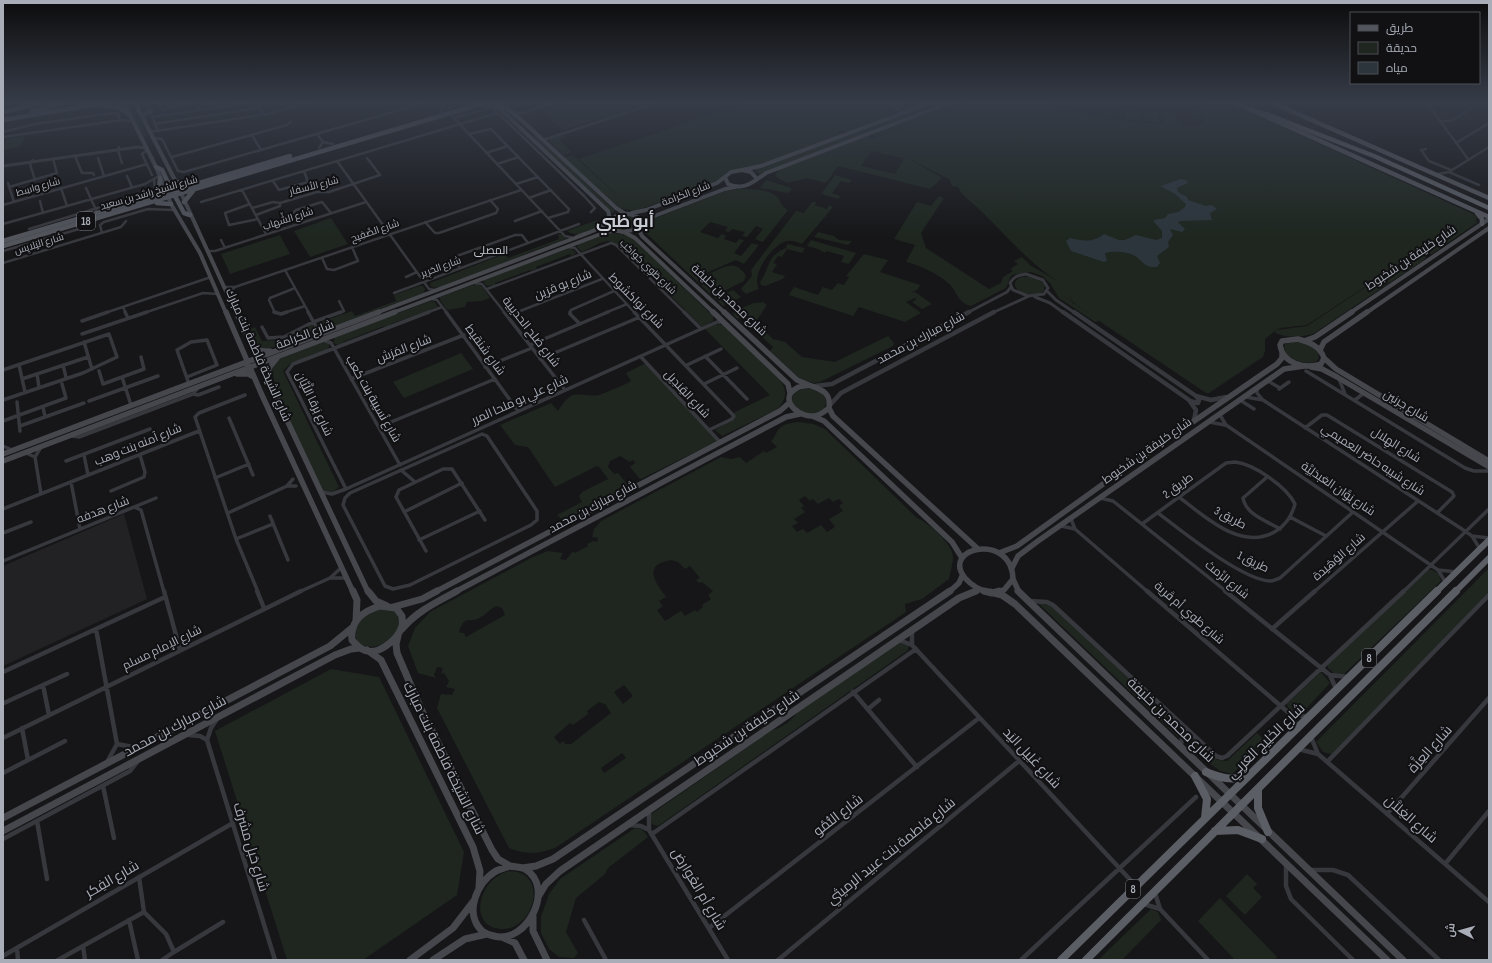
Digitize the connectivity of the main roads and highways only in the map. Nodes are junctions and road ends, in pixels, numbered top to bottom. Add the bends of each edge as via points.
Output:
1 (146, 148) edge
2 (158, 148) edge
3 (319, 148) edge
4 (331, 148) edge
5 (543, 148) edge
6 (552, 148) edge
7 (810, 148) edge
8 (831, 148) edge
9 (1335, 148) edge
10 (1351, 148) edge
11 (1376, 148) edge
12 (147, 165) road end
13 (156, 166) junction
14 (742, 170) junction
15 (236, 172) junction
16 (160, 177) junction
17 (725, 177) junction
18 (213, 179) junction
19 (757, 179) junction
20 (176, 182) junction
21 (738, 187) junction
22 (199, 188) junction
23 (180, 191) junction
24 (174, 193) junction
25 (167, 195) junction
26 (1488, 198) edge
27 (184, 202) junction
28 (132, 203) junction
29 (172, 204) junction
30 (143, 205) junction
31 (107, 206) road end
32 (1489, 208) edge
33 (119, 209) junction
34 (1474, 210) junction
35 (624, 213) junction
36 (630, 213) junction
37 (190, 215) junction
38 (74, 216) road end
39 (1489, 218) edge
40 (610, 220) junction
41 (67, 222) junction
42 (642, 222) junction
43 (1482, 224) junction
44 (638, 228) junction
45 (1489, 228) edge
46 (615, 231) junction
47 (50, 232) junction
48 (624, 232) junction
49 (3, 241) edge
50 (30, 243) road end
51 (3, 246) edge
52 (1304, 340) junction
53 (252, 347) junction
54 (241, 348) junction
55 (1320, 350) junction
56 (281, 352) junction
57 (1282, 354) junction
58 (1324, 358) junction
59 (258, 361) junction
60 (249, 364) junction
61 (1307, 368) junction
62 (226, 370) junction
63 (223, 377) junction
64 (254, 377) junction
65 (268, 383) junction
66 (812, 386) junction
67 (790, 393) junction
68 (788, 403) junction
69 (830, 406) junction
70 (800, 414) junction
71 (812, 416) junction
72 (3, 454) edge
73 (3, 461) edge
74 (1489, 461) edge
75 (1489, 467) edge
76 (1489, 539) edge
77 (977, 548) junction
78 (999, 553) junction
79 (962, 558) junction
80 (1489, 558) edge
81 (1012, 568) junction
82 (962, 576) junction
83 (1013, 578) junction
84 (979, 590) junction
85 (990, 592) junction
86 (390, 606) junction
87 (356, 621) junction
88 (352, 628) junction
89 (402, 629) junction
90 (398, 636) junction
91 (364, 649) junction
92 (1206, 772) junction
93 (1195, 776) junction
94 (1249, 776) junction
95 (1258, 789) junction
96 (1229, 795) junction
97 (1222, 802) junction
98 (1240, 806) junction
99 (1234, 812) junction
100 (3, 818) edge
101 (1206, 818) junction
102 (3, 831) edge
103 (1215, 831) junction
104 (1268, 832) junction
105 (1262, 839) junction
106 (510, 866) junction
107 (522, 868) junction
108 (479, 886) junction
109 (538, 897) junction
110 (474, 900) junction
111 (533, 916) junction
112 (487, 934) junction
113 (502, 937) junction
114 (410, 960) edge
115 (433, 960) edge
116 (524, 960) edge
117 (547, 960) edge
118 (1061, 960) edge
119 (1086, 960) edge
120 (1388, 960) edge
121 (1403, 960) edge

1 - 13 main road, شارع الشيخة فاطمة بنت مبارك
2 - 20 main road, شارع الشيخة فاطمة بنت مبارك
3 - 15 main road, شارع الشيخ راشد بن سعيد / 18
4 - 22 main road, شارع الشيخ راشد بن سعيد / 18
5 - 40 main road via 608,211
6 - 35 main road
7 - 14 main road via 761,166
8 - 19 main road via 772,170
9 - 34 main road
10 - 32 highway
11 - 26 main road
12 - 13 main road
13 - 16 main road, شارع الشيخة فاطمة بنت مبارك
13 - 24 main road via 162,170
14 - 17 main road, شارع الكرامة via 731,172
14 - 19 main road via 754,174
15 - 18 main road, شارع الشيخ راشد بن سعيد / 18
15 - 23 main road
16 - 25 main road, شارع الشيخة فاطمة بنت مبارك
16 - 28 main road via 157,192
17 - 21 main road via 728,184
17 - 36 main road, شارع الكرامة via 717,184 646,210
18 - 20 main road via 188,184
18 - 23 main road, شارع الشيخ راشد بن سعيد / 18
19 - 21 main road, شارع الكرامة via 751,185
20 - 23 main road, شارع الشيخة فاطمة بنت مبارك
21 - 42 main road, شارع الكرامة via 724,189
22 - 23 main road, شارع الشيخ راشد بن سعيد / 18
22 - 27 main road via 190,193
23 - 24 main road, شارع الشيخ راشد بن سعيد / 18
23 - 27 main road, شارع الشيخة فاطمة بنت مبارك
24 - 25 main road, شارع الشيخ راشد بن سعيد / 18
24 - 37 main road via 184,213
25 - 28 main road, شارع الشيخ راشد بن سعيد / 18
25 - 29 main road, شارع الشيخة فاطمة بنت مبارك
25 - 30 main road, شارع الشيخ راشد بن سعيد / 18
25 - 33 main road
27 - 37 main road, شارع الشيخة فاطمة بنت مبارك
28 - 33 main road, شارع الشيخ راشد بن سعيد / 18
29 - 30 main road
29 - 54 main road, شارع الشيخة فاطمة بنت مبارك via 200,253
30 - 33 main road, شارع الشيخ راشد بن سعيد / 18
31 - 33 main road
33 - 41 main road, شارع الشيخ راشد بن سعيد / 18
33 - 47 main road, شارع الشيخ راشد بن سعيد / 18
34 - 39 main road
34 - 43 main road via 1481,217
35 - 36 main road, شارع الكرامة
35 - 40 main road, شارع الكرامة
36 - 42 main road via 639,216
37 - 53 main road, شارع الشيخة فاطمة بنت مبارك
38 - 41 main road
39 - 43 main road, شارع خليفة بن شخبوط
40 - 46 main road via 609,227
40 - 56 main road, شارع الكرامة via 601,228 428,291
41 - 49 main road, شارع الشيخ راشد بن سعيد / 18
42 - 44 main road
43 - 52 main road, شارع خليفة بن شخبوط via 1315,337
44 - 48 main road
44 - 66 main road, شارع محمد بن خليفة via 642,236 797,380
45 - 55 main road, شارع خليفة بن شخبوط via 1324,342
46 - 48 main road
46 - 56 main road, شارع الكرامة via 606,232 483,282
47 - 50 main road
47 - 51 main road, شارع الشيخ راشد بن سعيد / 18
48 - 67 main road, شارع محمد بن خليفة via 635,238 788,384
52 - 55 main road
52 - 57 main road, شارع خليفة بن شخبوط via 1292,339 1282,342
53 - 56 main road via 263,351
53 - 59 main road, شارع الشيخة فاطمة بنت مبارك
54 - 60 main road, شارع الشيخة فاطمة بنت مبارك
54 - 62 main road via 240,361
55 - 58 main road
56 - 59 main road, شارع الكرامة
56 - 65 main road via 269,368
57 - 61 main road, شارع جرنين
57 - 78 main road, شارع خليفة بن شخبوط via 1277,364 1017,546
58 - 61 main road via 1320,364
58 - 74 main road, شارع جرنين via 1336,369
59 - 60 main road, شارع الكرامة
59 - 65 main road, شارع الشيخة فاطمة بنت مبارك
60 - 62 main road, شارع الكرامة
60 - 63 main road, شارع الكرامة
60 - 64 main road, شارع الشيخة فاطمة بنت مبارك
61 - 75 main road, شارع جرنين via 1322,369 1337,377
61 - 81 main road, شارع خليفة بن شخبوط via 1284,369 1018,556
62 - 72 main road, شارع الكرامة
63 - 64 main road via 243,373
63 - 73 main road, شارع الكرامة
64 - 87 main road, شارع الشيخة فاطمة بنت مبارك via 357,600
65 - 86 main road, شارع الشيخة فاطمة بنت مبارك via 370,596
66 - 67 main road via 798,387
66 - 69 main road via 829,395
67 - 68 main road
68 - 70 main road
68 - 86 main road, شارع مبارك بن محمد via 780,411 422,599
69 - 71 main road via 819,415
69 - 77 main road via 833,416
70 - 71 main road
70 - 89 main road, شارع مبارك بن محمد via 786,417 425,608
71 - 79 main road via 824,421 920,510 952,542
76 - 94 highway, شارع الخَلِيج العَربِي / 8
77 - 78 main road
77 - 79 main road
78 - 81 main road
79 - 82 main road
80 - 95 highway, 8
81 - 83 main road
82 - 84 main road
82 - 107 main road, شارع خليفة بن شخبوط via 955,588 553,859 541,865
83 - 85 main road via 1005,589
83 - 92 main road, شارع محمد بن خليفة via 1019,593
84 - 85 main road
84 - 109 main road, شارع خليفة بن شخبوط via 960,598 553,877
85 - 93 main road, شارع محمد بن خليفة via 1002,595 1015,604
86 - 87 main road via 366,611
86 - 89 main road via 402,616
87 - 88 main road
88 - 91 main road via 352,640
88 - 100 main road, شارع مبارك بن محمد via 330,646
89 - 90 main road
90 - 91 main road via 381,649
90 - 106 main road, شارع الشيخة فاطمة بنت مبارك via 397,653 421,709 492,850 498,859
91 - 102 main road, شارع مبارك بن محمد via 351,649 335,655
91 - 108 main road, شارع الشيخة فاطمة بنت مبارك via 381,660 473,847 480,871
92 - 94 highway via 1226,779
92 - 96 main road, شارع محمد بن خليفة
93 - 97 main road, شارع محمد بن خليفة
93 - 101 highway via 1207,799
94 - 96 highway, شارع الخَلِيج العَربِي / 8
95 - 98 highway, 8
95 - 104 highway via 1258,808
96 - 97 highway, شارع الخَلِيج العَربِي / 8
96 - 98 main road, شارع محمد بن خليفة
97 - 99 main road, شارع محمد بن خليفة
97 - 101 highway, شارع الخَلِيج العَربِي / 8
98 - 99 highway, 8
98 - 104 main road, شارع محمد بن خليفة
99 - 103 highway, 8
99 - 105 main road, شارع محمد بن خليفة
101 - 118 highway, شارع الخَلِيج العَربِي / 8
103 - 105 highway via 1238,830
103 - 119 highway, 8
104 - 121 main road, شارع محمد بن خليفة
105 - 120 main road, شارع محمد بن خليفة
106 - 107 main road
106 - 108 main road via 490,874
107 - 109 main road via 534,879
108 - 110 main road
109 - 111 main road
110 - 112 main road via 475,920
110 - 114 main road via 453,929
111 - 113 main road via 519,931
111 - 117 main road via 533,931
112 - 113 main road
112 - 115 main road via 466,938
113 - 116 main road via 515,943

